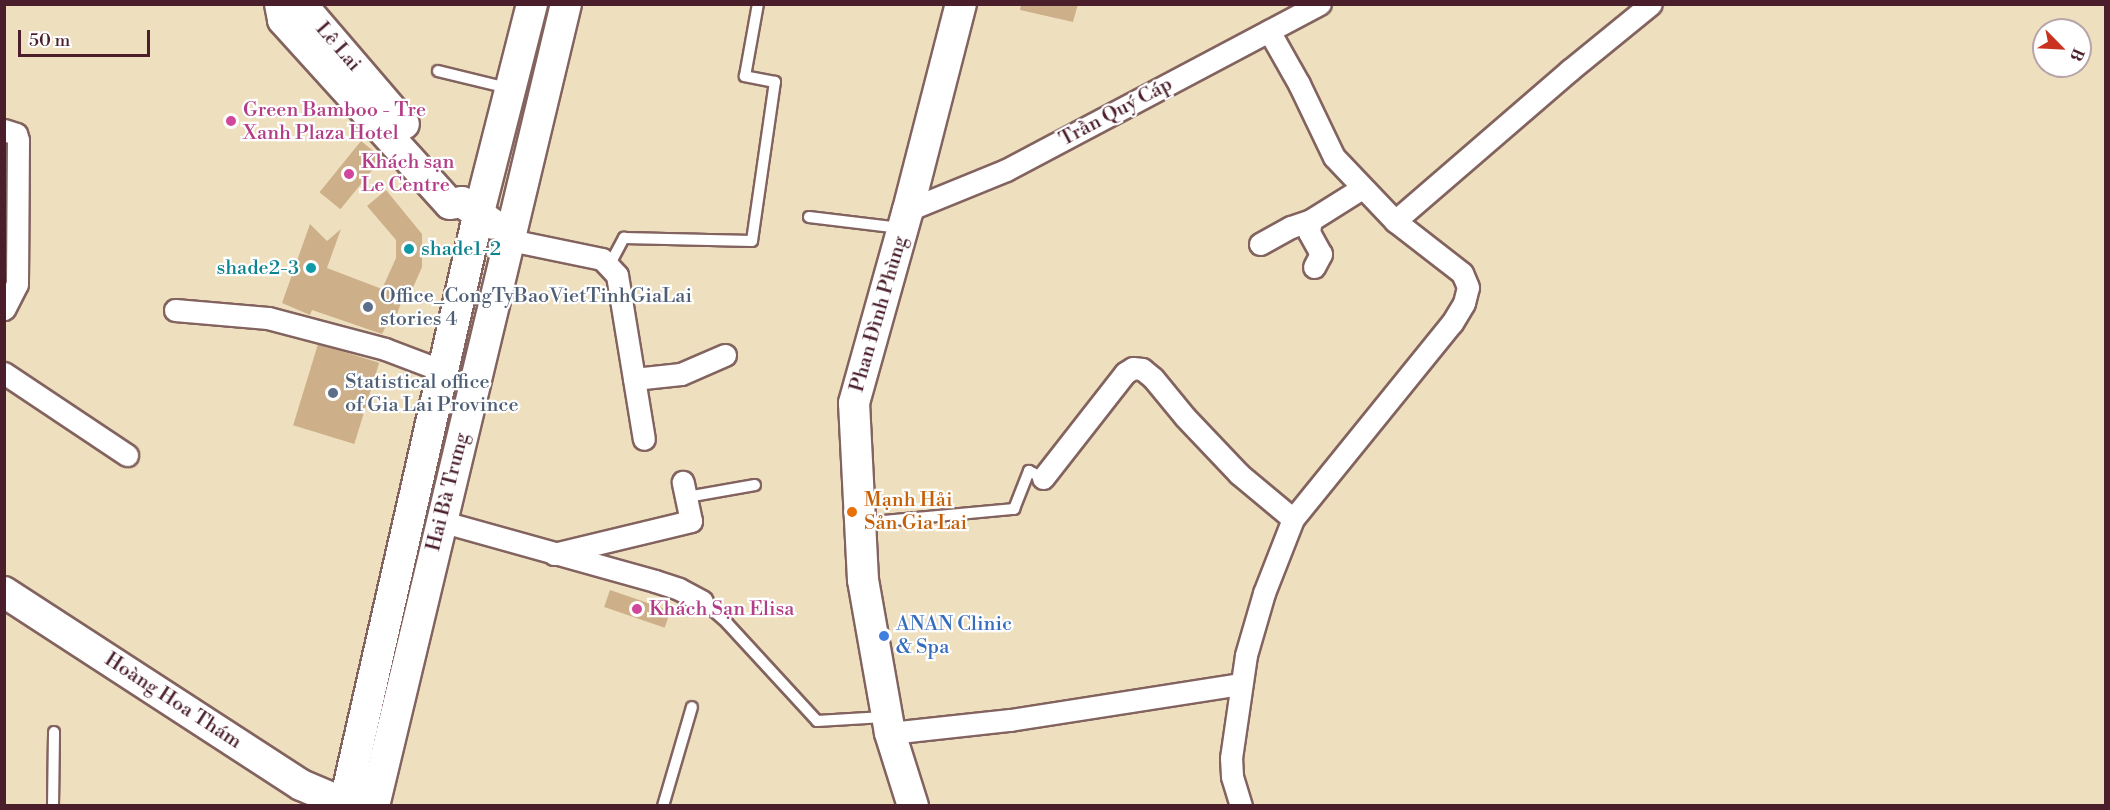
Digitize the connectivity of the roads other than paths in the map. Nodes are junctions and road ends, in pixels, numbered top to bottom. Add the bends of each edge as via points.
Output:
1 (280, 4) edge
2 (301, 4) edge
3 (532, 4) edge
4 (567, 4) edge
5 (758, 4) edge
6 (961, 4) edge
7 (1320, 4) edge
8 (1651, 4) edge
9 (1269, 31) junction
10 (438, 71) dead end
11 (510, 89) junction
12 (4, 130) edge
13 (1362, 188) junction
14 (471, 207) junction
15 (808, 217) dead end
16 (906, 219) junction
17 (1311, 220) junction
18 (1395, 221) junction
19 (510, 240) junction
20 (1260, 244) dead end
21 (610, 264) junction
22 (1314, 267) dead end
23 (4, 309) edge
24 (175, 310) dead end
25 (725, 355) dead end
26 (443, 371) junction
27 (4, 373) edge
28 (634, 379) junction
29 (644, 439) dead end
30 (127, 456) dead end
31 (1043, 478) joint
32 (755, 485) dead end
33 (685, 489) joint
34 (1293, 519) junction
35 (440, 521) junction
36 (861, 523) junction
37 (554, 554) junction
38 (4, 592) edge
39 (702, 601) joint
40 (1241, 684) junction
41 (692, 707) dead end
42 (888, 725) junction
43 (54, 732) dead end
44 (354, 805) edge
45 (53, 806) edge
46 (663, 806) edge
47 (913, 806) edge
48 (1241, 806) edge

1 - 14 street via 282,20 450,204
2 - 14 street, Lê Lai
3 - 11 street
4 - 19 street, Hai Bà Trưng
5 - 21 lane via 745,76 775,82 752,241 624,238
6 - 16 street, Phan Đình Phùng
7 - 9 street, Trần Quý Cáp
8 - 18 street
9 - 13 street via 1334,158
9 - 16 street, Trần Quý Cáp
10 - 11 lane
11 - 14 street
12 - 23 street via 16,134 18,140 17,285
13 - 17 street
13 - 18 street
14 - 19 street
14 - 26 street
15 - 16 lane
16 - 36 street, Phan Đình Phùng via 854,403
17 - 20 street
17 - 22 street via 1309,232 1321,254
18 - 34 street via 1462,273 1467,295 1452,323
19 - 21 street
19 - 35 street, Hai Bà Trưng
21 - 28 street via 617,275
24 - 26 street via 268,318 385,349
25 - 28 street via 681,374
26 - 44 street
27 - 30 street
28 - 29 street
31 - 34 street via 1125,373 1142,369 1239,474
31 - 36 lane via 1029,471 1014,509
32 - 33 lane
33 - 37 street via 691,521
34 - 40 street via 1264,593
35 - 37 street
35 - 44 street, Hai Bà Trưng
36 - 42 street, Phan Đình Phùng via 863,580
37 - 39 street via 663,584
38 - 44 street, Hoàng Hoa Thám via 301,785
39 - 42 lane via 817,722
40 - 42 street via 1010,720
40 - 48 street via 1231,758
41 - 46 lane
42 - 47 street, Phan Đình Phùng
43 - 45 lane

